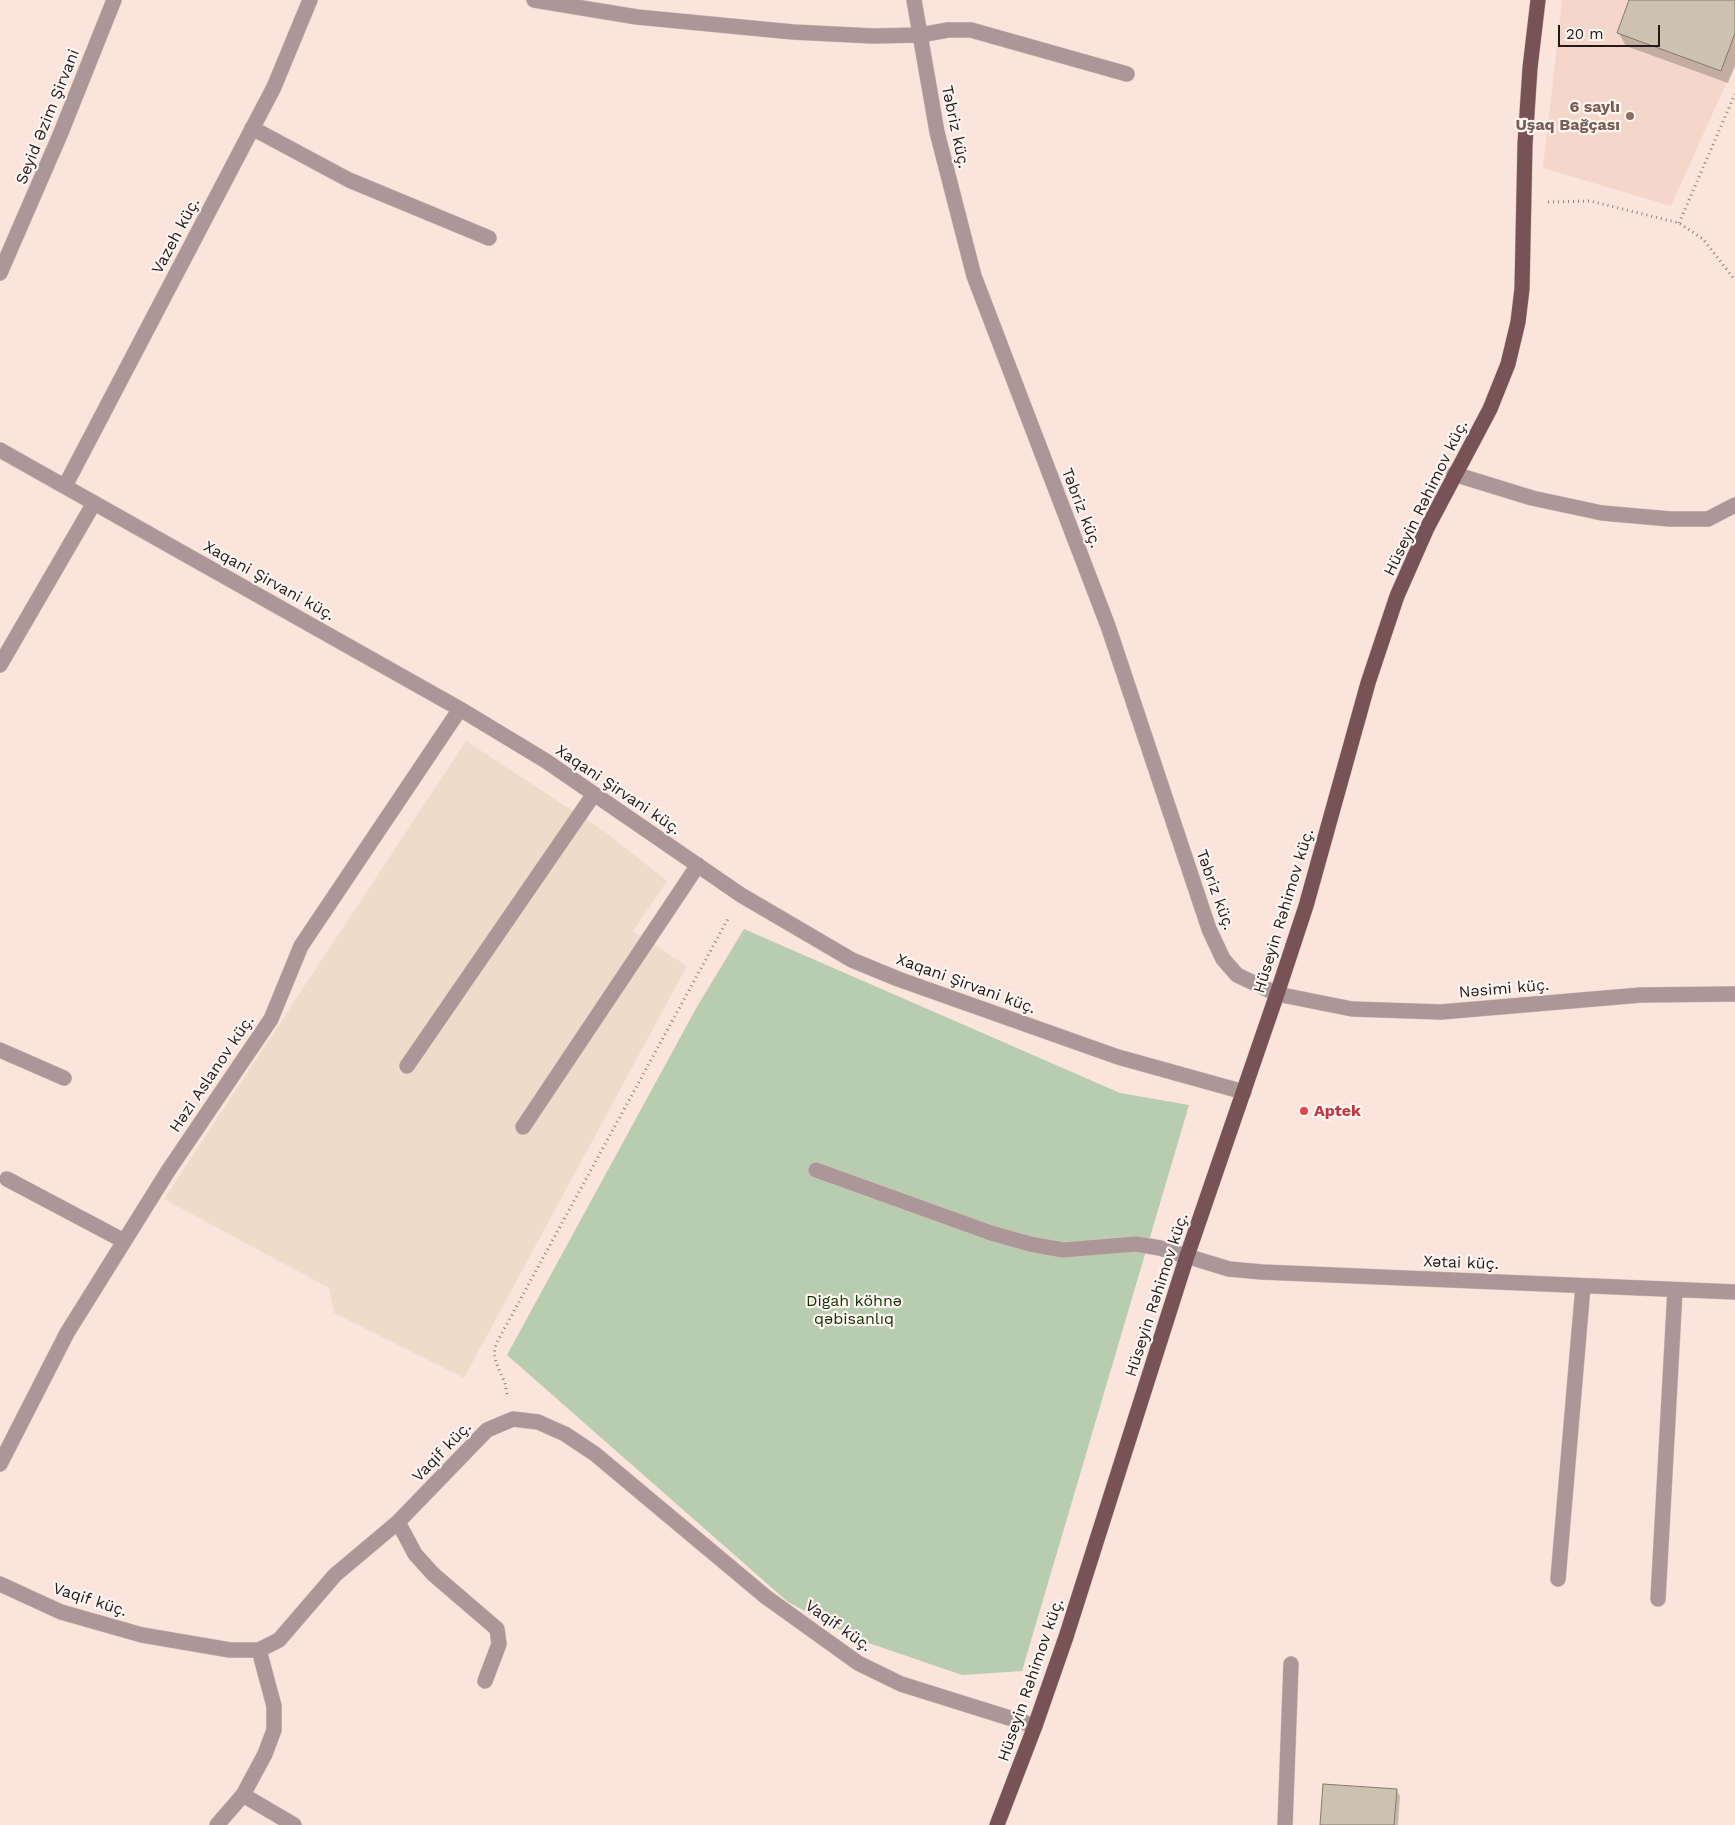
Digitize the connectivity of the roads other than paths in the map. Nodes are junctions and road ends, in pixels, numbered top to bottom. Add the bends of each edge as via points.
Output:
1 (114, 0) edge
2 (310, 0) edge
3 (534, 0) edge
4 (914, 0) edge
5 (1538, 0) edge
6 (920, 35) junction
7 (1127, 74) dead end
8 (252, 128) junction
9 (489, 238) dead end
10 (0, 274) edge
11 (0, 450) edge
12 (1454, 474) junction
13 (65, 486) junction
14 (94, 503) junction
15 (1735, 505) edge
16 (1, 662) edge
17 (460, 709) junction
18 (594, 794) junction
19 (698, 865) junction
20 (1277, 994) junction
21 (1735, 994) edge
22 (0, 1050) edge
23 (406, 1066) dead end
24 (64, 1078) dead end
25 (1244, 1092) junction
26 (523, 1127) dead end
27 (816, 1170) dead end
28 (7, 1179) dead end
29 (124, 1241) junction
30 (1187, 1256) junction
31 (1583, 1286) junction
32 (1675, 1290) junction
33 (1735, 1292) edge
34 (0, 1464) edge
35 (398, 1522) junction
36 (1558, 1579) dead end
37 (0, 1584) edge
38 (1658, 1599) dead end
39 (259, 1650) junction
40 (1291, 1664) dead end
41 (485, 1681) dead end
42 (1035, 1726) junction
43 (243, 1795) junction
44 (217, 1825) edge
45 (294, 1825) edge
46 (997, 1825) edge
47 (1285, 1825) edge

1 - 10 street, Seyid Əzim Şirvani
2 - 8 street, Vazeh küç. via 274,87
3 - 6 street via 637,17 793,32
4 - 6 street, Təbriz küç.
5 - 12 main road, Hüseyin Rəhimov küç. via 1530,68 1522,290 1516,330 1508,364 1490,409
6 - 7 street via 971,30
6 - 20 street, Təbriz küç. via 936,132 974,276 1108,626 1209,929 1223,959 1237,975
8 - 9 street via 348,180
8 - 13 street, Vazeh küç.
11 - 13 street, Xaqani Şirvani küç.
12 - 15 street via 1532,498 1602,513 1708,519
12 - 20 main road, Hüseyin Rəhimov küç. via 1394,605
13 - 14 street, Xaqani Şirvani küç.
14 - 16 street
14 - 17 street, Xaqani Şirvani küç.
17 - 18 street, Xaqani Şirvani küç.
17 - 29 street, Həzi Aslanov küç. via 301,946 270,1019
18 - 19 street, Xaqani Şirvani küç.
18 - 23 street
19 - 25 street, Xaqani Şirvani küç. via 741,895 852,960 1118,1057
19 - 26 street
20 - 21 street, Nəsimi küç. via 1352,1009 1441,1012 1641,995
20 - 25 main road, Hüseyin Rəhimov küç.
22 - 24 street
25 - 30 main road, Hüseyin Rəhimov küç.
27 - 30 street, Xətai küç. via 1030,1244 1063,1250 1136,1244
28 - 29 street
29 - 34 street, Həzi Aslanov küç. via 67,1333
30 - 31 street, Xətai küç. via 1229,1269 1262,1272
30 - 42 main road, Hüseyin Rəhimov küç.
31 - 32 street, Xətai küç.
31 - 36 street
32 - 33 street, Xətai küç.
32 - 38 street
35 - 39 street, Vaqif küç. via 335,1574 279,1640
35 - 41 street via 415,1554 433,1574 497,1629 499,1644
35 - 42 street, Vaqif küç. via 487,1430 513,1419 538,1422 565,1434 595,1454 766,1597 858,1663 901,1684
37 - 39 street, Vaqif küç. via 61,1612 142,1635 230,1650
39 - 43 street via 274,1706 274,1730
40 - 47 street
42 - 46 main road, Hüseyin Rəhimov küç.
43 - 44 street
43 - 45 street

